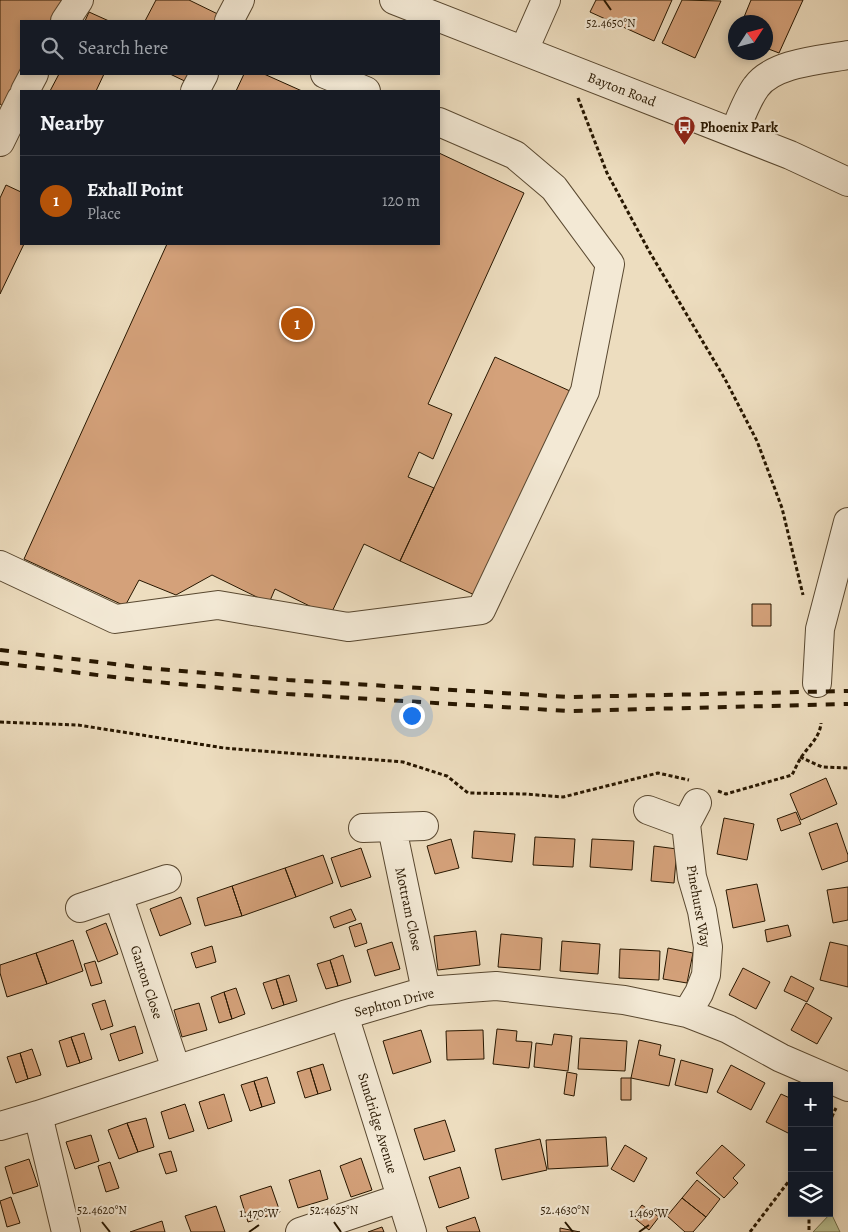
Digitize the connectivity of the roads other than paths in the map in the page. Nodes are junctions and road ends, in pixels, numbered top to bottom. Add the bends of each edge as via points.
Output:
1 (79, 0) edge
2 (240, 0) edge
3 (394, 0) edge
4 (546, 0) edge
5 (66, 20) edge
6 (230, 20) edge
7 (524, 50) junction
8 (848, 56) edge
9 (33, 75) edge
10 (203, 75) edge
11 (327, 75) edge
12 (26, 90) edge
13 (196, 90) edge
14 (364, 90) edge
15 (20, 101) edge
16 (440, 122) edge
17 (734, 132) junction
18 (0, 142) edge
19 (848, 182) edge
20 (848, 522) edge
21 (0, 565) edge
22 (817, 683) dead end
23 (648, 810) dead end
24 (424, 826) dead end
25 (363, 828) dead end
26 (392, 828) junction
27 (167, 879) dead end
28 (118, 895) junction
29 (80, 908) dead end
30 (426, 991) junction
31 (687, 1013) junction
32 (344, 1015) junction
33 (176, 1069) junction
34 (848, 1087) edge
35 (38, 1115) junction
36 (0, 1126) edge
37 (401, 1198) junction
38 (66, 1232) edge
39 (300, 1232) edge
40 (412, 1232) edge

1 - 5 street
2 - 6 street
3 - 7 street, Bayton Road
4 - 7 street
7 - 17 street, Bayton Road
8 - 17 street via 807,62 768,75 755,88
9 - 12 street
10 - 13 street
11 - 14 street
15 - 18 street
16 - 21 street via 515,155 554,188 610,264 585,391 481,610 348,627 218,605 115,619
17 - 19 street, Bayton Road
20 - 22 street via 820,629
23 - 31 street, Pinehurst Way via 698,799 692,877 708,947 706,975
24 - 26 street
25 - 26 street
26 - 30 street, Mottram Close
27 - 28 street
28 - 29 street
28 - 33 street, Ganton Close
30 - 31 street, Sephton Drive via 496,986 624,1000
30 - 32 street, Sephton Drive
31 - 34 street, Sephton Drive via 728,1029 781,1058
32 - 33 street, Sephton Drive
32 - 37 street, Sundridge Avenue
33 - 35 street, Sephton Drive
35 - 36 street, Sephton Drive
35 - 38 street
37 - 39 street
37 - 40 street, Sundridge Avenue

